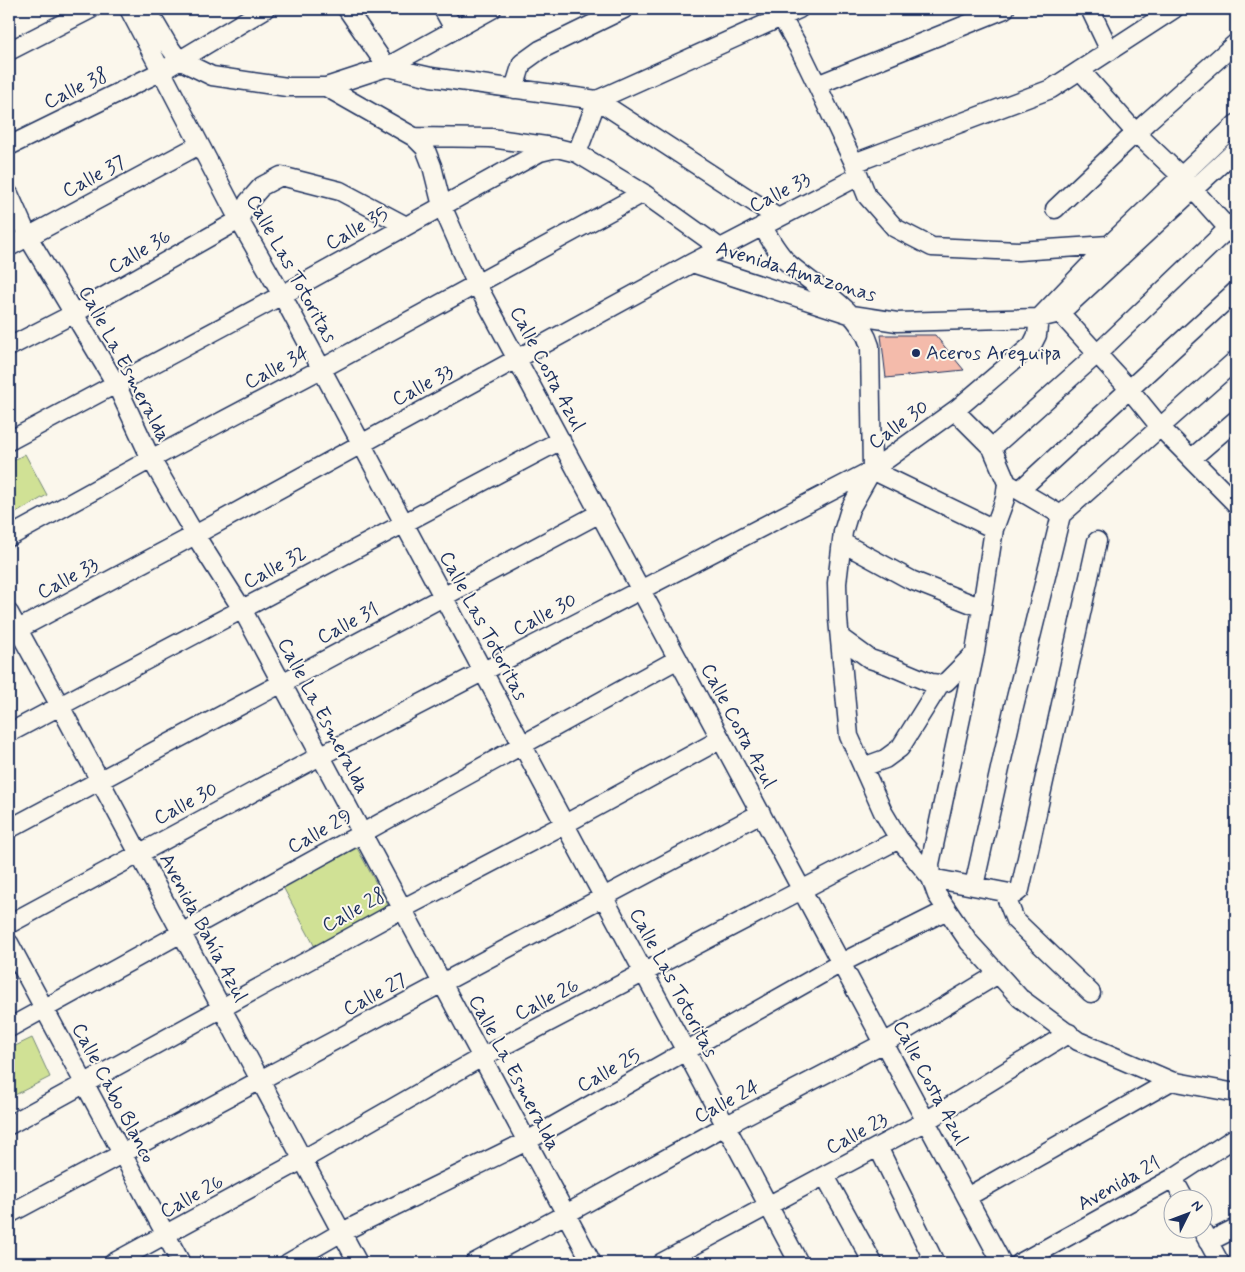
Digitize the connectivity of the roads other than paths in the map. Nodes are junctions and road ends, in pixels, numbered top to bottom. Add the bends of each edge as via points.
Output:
1 (91, 9) edge
2 (129, 9) edge
3 (148, 9) edge
4 (265, 9) edge
5 (348, 9) edge
6 (443, 9) edge
7 (492, 9) edge
8 (624, 9) edge
9 (799, 9) edge
10 (1005, 9) edge
11 (1090, 9) edge
12 (1174, 9) edge
13 (779, 13) edge
14 (454, 29) junction
15 (1236, 43) edge
16 (9, 51) edge
17 (1110, 51) junction
18 (179, 60) junction
19 (387, 67) junction
20 (1080, 70) junction
21 (162, 71) junction
22 (817, 85) junction
23 (326, 87) junction
24 (514, 89) junction
25 (597, 100) junction
26 (1236, 124) edge
27 (1136, 133) junction
28 (414, 137) junction
29 (199, 145) junction
30 (9, 146) edge
31 (558, 148) junction
32 (1236, 150) edge
33 (577, 152) junction
34 (856, 169) junction
35 (1181, 176) junction
36 (1193, 190) junction
37 (642, 193) junction
38 (9, 194) edge
39 (442, 206) junction
40 (1055, 210) dead end
41 (238, 220) junction
42 (770, 222) junction
43 (406, 226) junction
44 (1233, 229) edge
45 (28, 237) junction
46 (9, 247) edge
47 (720, 248) junction
48 (1115, 251) junction
49 (692, 263) junction
50 (476, 283) junction
51 (1236, 291) edge
52 (282, 296) junction
53 (75, 313) junction
54 (1060, 313) junction
55 (852, 315) junction
56 (1039, 318) junction
57 (9, 347) edge
58 (1097, 354) junction
59 (518, 359) junction
60 (1236, 360) edge
61 (322, 369) junction
62 (116, 384) junction
63 (1130, 390) junction
64 (958, 408) junction
65 (1236, 420) edge
66 (1161, 428) junction
67 (561, 440) junction
68 (9, 441) edge
69 (361, 443) junction
70 (992, 448) junction
71 (151, 458) junction
72 (1192, 458) junction
73 (872, 470) junction
74 (1014, 486) junction
75 (1235, 498) edge
76 (600, 513) junction
77 (1061, 515) junction
78 (404, 523) junction
79 (994, 529) junction
80 (195, 535) junction
81 (9, 537) edge
82 (1097, 541) dead end
83 (843, 543) junction
84 (640, 589) junction
85 (443, 597) junction
86 (982, 608) junction
87 (242, 609) junction
88 (9, 614) edge
89 (13, 632) edge
90 (841, 638) junction
91 (975, 652) junction
92 (678, 659) junction
93 (483, 671) junction
94 (282, 684) junction
95 (940, 684) junction
96 (60, 706) junction
97 (9, 733) edge
98 (721, 738) junction
99 (522, 745) junction
100 (320, 756) junction
101 (863, 767) junction
102 (100, 781) junction
103 (761, 813) junction
104 (564, 824) junction
105 (9, 829) edge
106 (362, 833) junction
107 (899, 839) junction
108 (139, 853) junction
109 (931, 878) junction
110 (974, 886) junction
111 (802, 890) junction
112 (1004, 892) junction
113 (603, 898) junction
114 (402, 909) junction
115 (948, 910) junction
116 (9, 924) edge
117 (182, 933) junction
118 (9, 943) edge
119 (841, 963) junction
120 (644, 974) junction
121 (998, 974) junction
122 (442, 983) junction
123 (1090, 993) dead end
124 (221, 1007) junction
125 (44, 1009) junction
126 (9, 1028) edge
127 (1069, 1033) junction
128 (884, 1043) junction
129 (686, 1052) junction
130 (482, 1057) junction
131 (260, 1080) junction
132 (1171, 1081) junction
133 (85, 1084) junction
134 (1236, 1093) edge
135 (926, 1121) junction
136 (9, 1124) edge
137 (725, 1126) junction
138 (1236, 1137) edge
139 (527, 1141) junction
140 (878, 1147) junction
141 (122, 1154) junction
142 (302, 1160) junction
143 (825, 1176) junction
144 (1174, 1178) junction
145 (1180, 1190) edge
146 (967, 1197) junction
147 (768, 1206) junction
148 (9, 1214) edge
149 (566, 1214) junction
150 (1236, 1228) edge
151 (342, 1232) junction
152 (166, 1236) junction
153 (1210, 1251) edge
154 (113, 1263) edge
155 (181, 1263) edge
156 (288, 1263) edge
157 (358, 1263) edge
158 (474, 1263) edge
159 (592, 1263) edge
160 (661, 1263) edge
161 (798, 1263) edge
162 (873, 1263) edge
163 (936, 1263) edge
164 (1002, 1263) edge
165 (1020, 1263) edge

1 - 16 street
2 - 21 street, Calle Las Totoritas
3 - 18 street
4 - 18 street, Calle 38
5 - 19 street
6 - 14 street
7 - 14 street
8 - 24 street via 540,50 522,63
9 - 13 street
10 - 22 street
11 - 17 street
12 - 17 street, Calle 33
13 - 22 street
13 - 25 street
14 - 19 street
15 - 27 street
17 - 20 street, Calle 33
18 - 21 street, Calle 38
18 - 23 street via 212,76 287,87
19 - 23 street
19 - 24 street
20 - 27 street
20 - 34 street, Calle 33 via 1051,89
21 - 29 street, Calle Las Totoritas
21 - 30 street, Calle 38
22 - 34 street
23 - 28 street
24 - 25 street
25 - 33 street
25 - 42 street
26 - 35 street, Avenida Amazonas
27 - 35 street
27 - 40 street
28 - 31 street via 491,138
28 - 39 street, Calle Costa Azul via 425,148
29 - 41 street, Calle Las Totoritas
29 - 45 street, Calle 37
31 - 33 street, Calle 35
31 - 39 street, Calle 35 via 540,152
32 - 36 street, Avenida Amazonas
33 - 37 street, Calle 35
34 - 42 street, Calle 33
34 - 48 street via 867,196 896,228 932,247
35 - 36 street
35 - 48 street, Avenida Amazonas
36 - 44 street
36 - 48 street, Avenida Amazonas
37 - 47 street, Calle 35
37 - 50 street, Calle 34
38 - 45 street, Calle La Esmeralda
39 - 43 street, Calle 35
39 - 50 street, Calle Costa Azul
41 - 43 street via 262,186 281,176 340,191
41 - 52 street, Calle Las Totoritas
41 - 53 street, Calle 36
42 - 47 street, Calle 33
42 - 55 street via 770,241 788,263
43 - 52 street, Calle 35
44 - 58 street
45 - 46 street, Calle 37
45 - 53 street, Calle La Esmeralda
47 - 49 street, Calle 33
48 - 54 street, Avenida Amazonas
48 - 56 street, Avenida Amazonas
49 - 55 street, Avenida Amazonas
49 - 59 street, Calle 33
50 - 59 street, Calle Costa Azul
50 - 61 street, Calle 34
51 - 63 street
52 - 61 street, Calle Las Totoritas
52 - 62 street, Calle 35
53 - 57 street, Calle 36
53 - 62 street, Calle La Esmeralda
54 - 56 street, Avenida Amazonas
54 - 58 street
55 - 56 street, Avenida Amazonas via 896,322
55 - 73 street via 870,346
56 - 64 street, Calle 30 via 1032,345
58 - 63 street
58 - 70 street
59 - 67 street, Calle Costa Azul
59 - 69 street, Calle 33
60 - 66 street
61 - 69 street, Calle Las Totoritas
61 - 71 street, Calle 34
62 - 68 street, Calle 35
62 - 71 street, Calle La Esmeralda
63 - 66 street
63 - 74 street
64 - 70 street via 960,416
64 - 73 street, Calle 30
65 - 72 street
66 - 72 street
66 - 77 street
67 - 76 street, Calle Costa Azul
67 - 78 street, Calle 32
69 - 78 street, Calle Las Totoritas
69 - 80 street, Calle 33
70 - 74 street
71 - 80 street, Calle La Esmeralda
71 - 81 street, Calle 34
72 - 75 street
73 - 79 street
73 - 83 street via 850,509
73 - 84 street, Calle 30
74 - 77 street
74 - 79 street via 1005,499
76 - 84 street, Calle Costa Azul
76 - 85 street, Calle 31
77 - 110 street
78 - 85 street, Calle Las Totoritas
78 - 87 street, Calle 32
79 - 86 street
80 - 87 street, Calle La Esmeralda
80 - 89 street, Calle 33
82 - 112 street via 1020,890 1015,894
83 - 86 street via 911,580
83 - 90 street via 837,583
84 - 92 street, Calle Costa Azul
84 - 93 street, Calle 30
85 - 93 street, Calle Las Totoritas
85 - 94 street, Calle 31
86 - 91 street
87 - 94 street, Calle La Esmeralda
87 - 96 street, Calle 32
88 - 89 street, Avenida Bahía Azul
89 - 96 street, Avenida Bahía Azul
90 - 95 street via 870,660
90 - 101 street via 849,736
91 - 95 street via 952,678
91 - 109 street via 930,864
92 - 98 street, Calle Costa Azul
92 - 99 street, Calle 29
93 - 99 street, Calle Las Totoritas
93 - 100 street, Calle 30
94 - 100 street, Calle La Esmeralda
94 - 102 street, Calle 31
95 - 101 street via 900,748 885,759
96 - 97 street, Calle 32
96 - 102 street, Avenida Bahía Azul
98 - 103 street, Calle Costa Azul
98 - 104 street, Calle 28
99 - 104 street, Calle Las Totoritas
99 - 106 street, Calle 29
100 - 106 street, Calle La Esmeralda
100 - 108 street, Calle 30
101 - 107 street
102 - 105 street, Calle 31
102 - 108 street, Avenida Bahía Azul
103 - 111 street, Calle Costa Azul
103 - 113 street, Calle 27
104 - 113 street, Calle Las Totoritas
104 - 114 street, Calle 28
106 - 114 street, Calle La Esmeralda
106 - 117 street, Calle 29
107 - 109 street
107 - 111 street, Calle 26
108 - 116 street, Calle 30
108 - 117 street, Avenida Bahía Azul
109 - 110 street
109 - 115 street via 937,895
110 - 112 street
111 - 119 street, Calle Costa Azul
111 - 120 street, Calle 26
112 - 123 street via 1015,920
113 - 120 street, Calle Las Totoritas
113 - 122 street, Calle 27
114 - 122 street, Calle La Esmeralda
114 - 124 street, Calle 28
115 - 119 street, Calle 25
115 - 121 street via 969,942
117 - 124 street, Avenida Bahía Azul
117 - 125 street, Calle 29
118 - 125 street, Calle Cabo Blanco
119 - 128 street, Calle Costa Azul
119 - 129 street, Calle 25
120 - 129 street, Calle Las Totoritas
120 - 130 street, Calle 26
121 - 127 street via 1020,998
121 - 128 street, Calle 24
122 - 130 street, Calle La Esmeralda
122 - 131 street, Calle 27
124 - 131 street, Avenida Bahía Azul
124 - 133 street, Calle 28
125 - 126 street, Calle 29
125 - 133 street, Calle Cabo Blanco
127 - 132 street via 1078,1040
127 - 135 street, Calle 23
128 - 135 street, Calle Costa Azul
128 - 137 street, Calle 24
129 - 137 street, Calle Las Totoritas
129 - 139 street, Calle 25
130 - 139 street, Calle La Esmeralda
130 - 142 street, Calle 26
131 - 141 street, Calle 27
131 - 142 street, Avenida Bahía Azul
132 - 134 street
132 - 146 street
133 - 136 street, Calle 28
133 - 141 street, Calle Cabo Blanco
135 - 140 street, Calle 23
135 - 146 street, Calle Costa Azul
137 - 147 street, Calle Las Totoritas
137 - 149 street, Calle 24
138 - 144 street, Avenida 21
139 - 149 street, Calle La Esmeralda
139 - 151 street, Calle 25
140 - 143 street, Calle 23
140 - 163 street
141 - 148 street, Calle 27
141 - 152 street, Calle Cabo Blanco
142 - 151 street, Avenida Bahía Azul
142 - 152 street, Calle 26
143 - 147 street, Calle 23
143 - 162 street
144 - 145 street
144 - 165 street, Avenida 21
146 - 164 street, Calle Costa Azul
147 - 160 street, Calle 23
147 - 161 street, Calle Las Totoritas
149 - 158 street, Calle 24
149 - 159 street, Calle La Esmeralda
150 - 153 street
151 - 156 street, Calle 25
151 - 157 street, Avenida Bahía Azul
152 - 154 street, Calle 26
152 - 155 street, Calle Cabo Blanco

